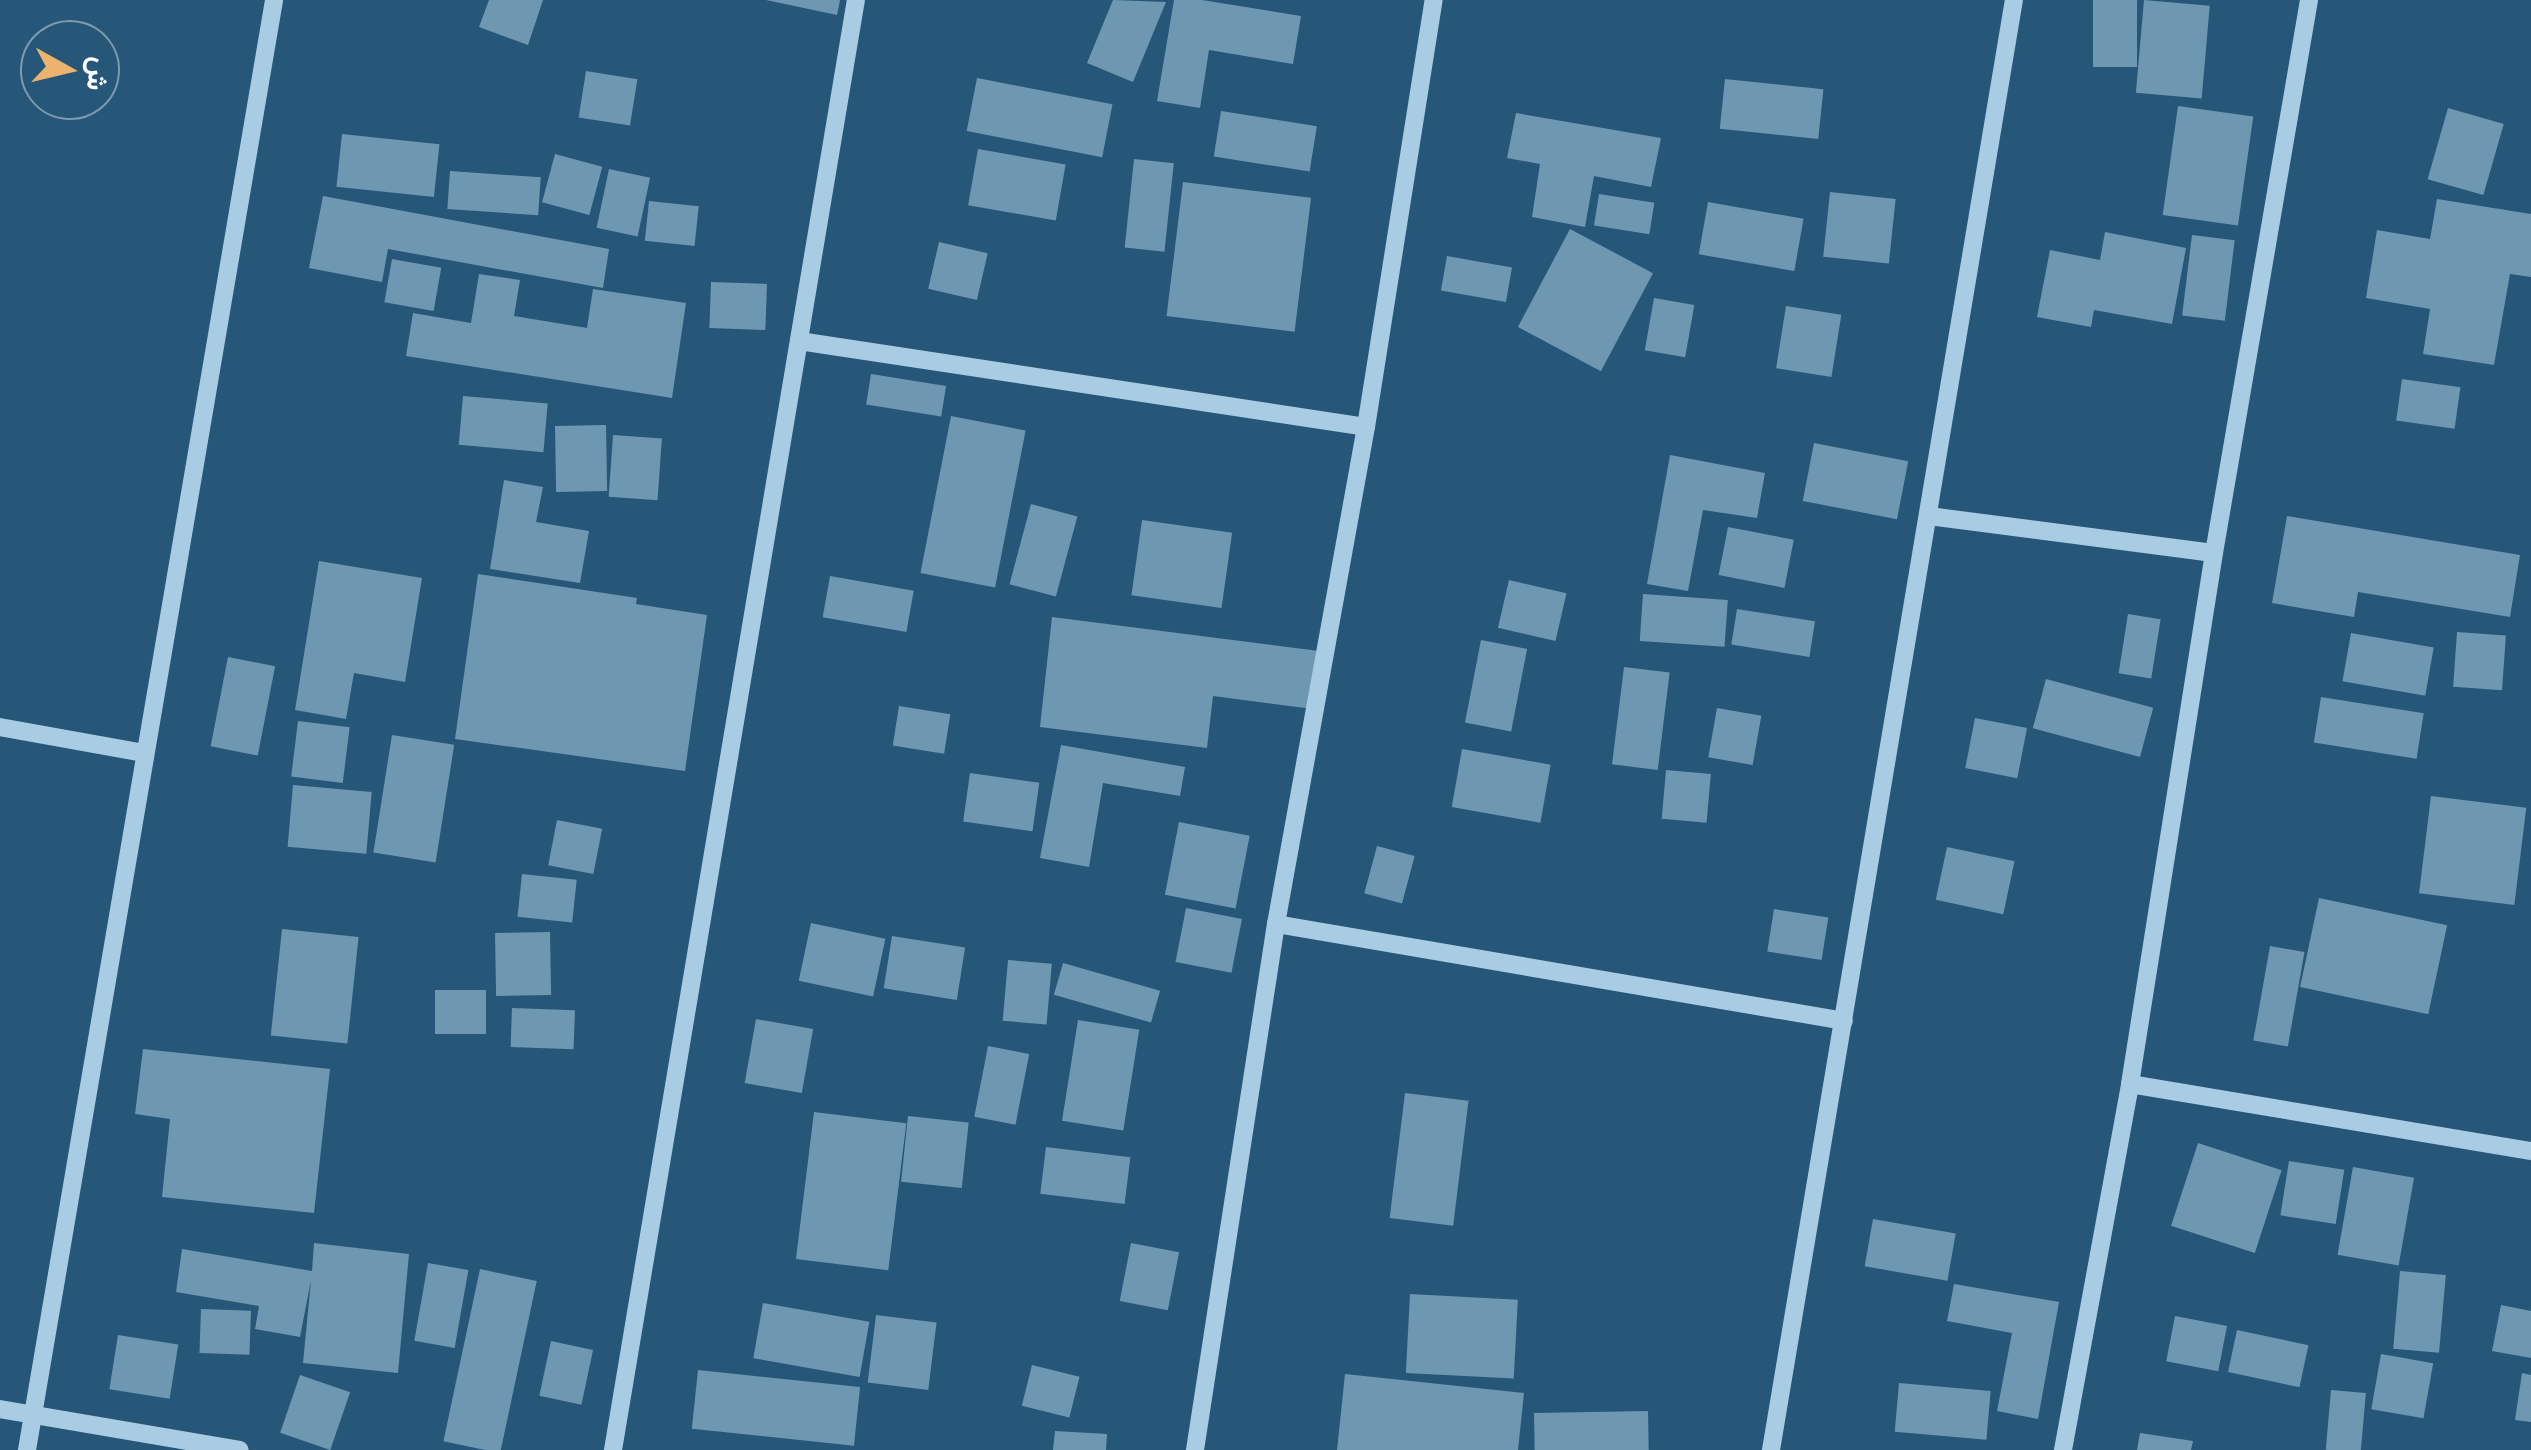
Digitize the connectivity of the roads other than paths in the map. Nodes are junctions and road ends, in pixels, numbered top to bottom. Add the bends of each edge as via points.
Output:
1 (274, 0) edge
2 (856, 0) edge
3 (1434, 0) edge
4 (2014, 0) edge
5 (2309, 0) edge
6 (799, 342) junction
7 (1366, 428) junction
8 (1929, 516) junction
9 (2214, 553) junction
10 (0, 727) edge
11 (145, 752) junction
12 (1276, 924) junction
13 (1844, 1021) junction
14 (2130, 1084) junction
15 (2531, 1151) edge
16 (0, 1408) edge
17 (33, 1414) junction
18 (27, 1450) edge
19 (240, 1450) edge
20 (613, 1450) edge
21 (1195, 1450) edge
22 (1771, 1450) edge
23 (2063, 1450) edge

1 - 11 street
2 - 6 street
3 - 7 street
4 - 8 street
5 - 9 street
6 - 7 street
6 - 20 street
7 - 12 street
8 - 9 street
8 - 13 street
9 - 14 street
10 - 11 street
11 - 17 street
12 - 13 street
12 - 21 street
13 - 22 street
14 - 15 street
14 - 23 street
16 - 17 street
17 - 18 street
17 - 19 street

